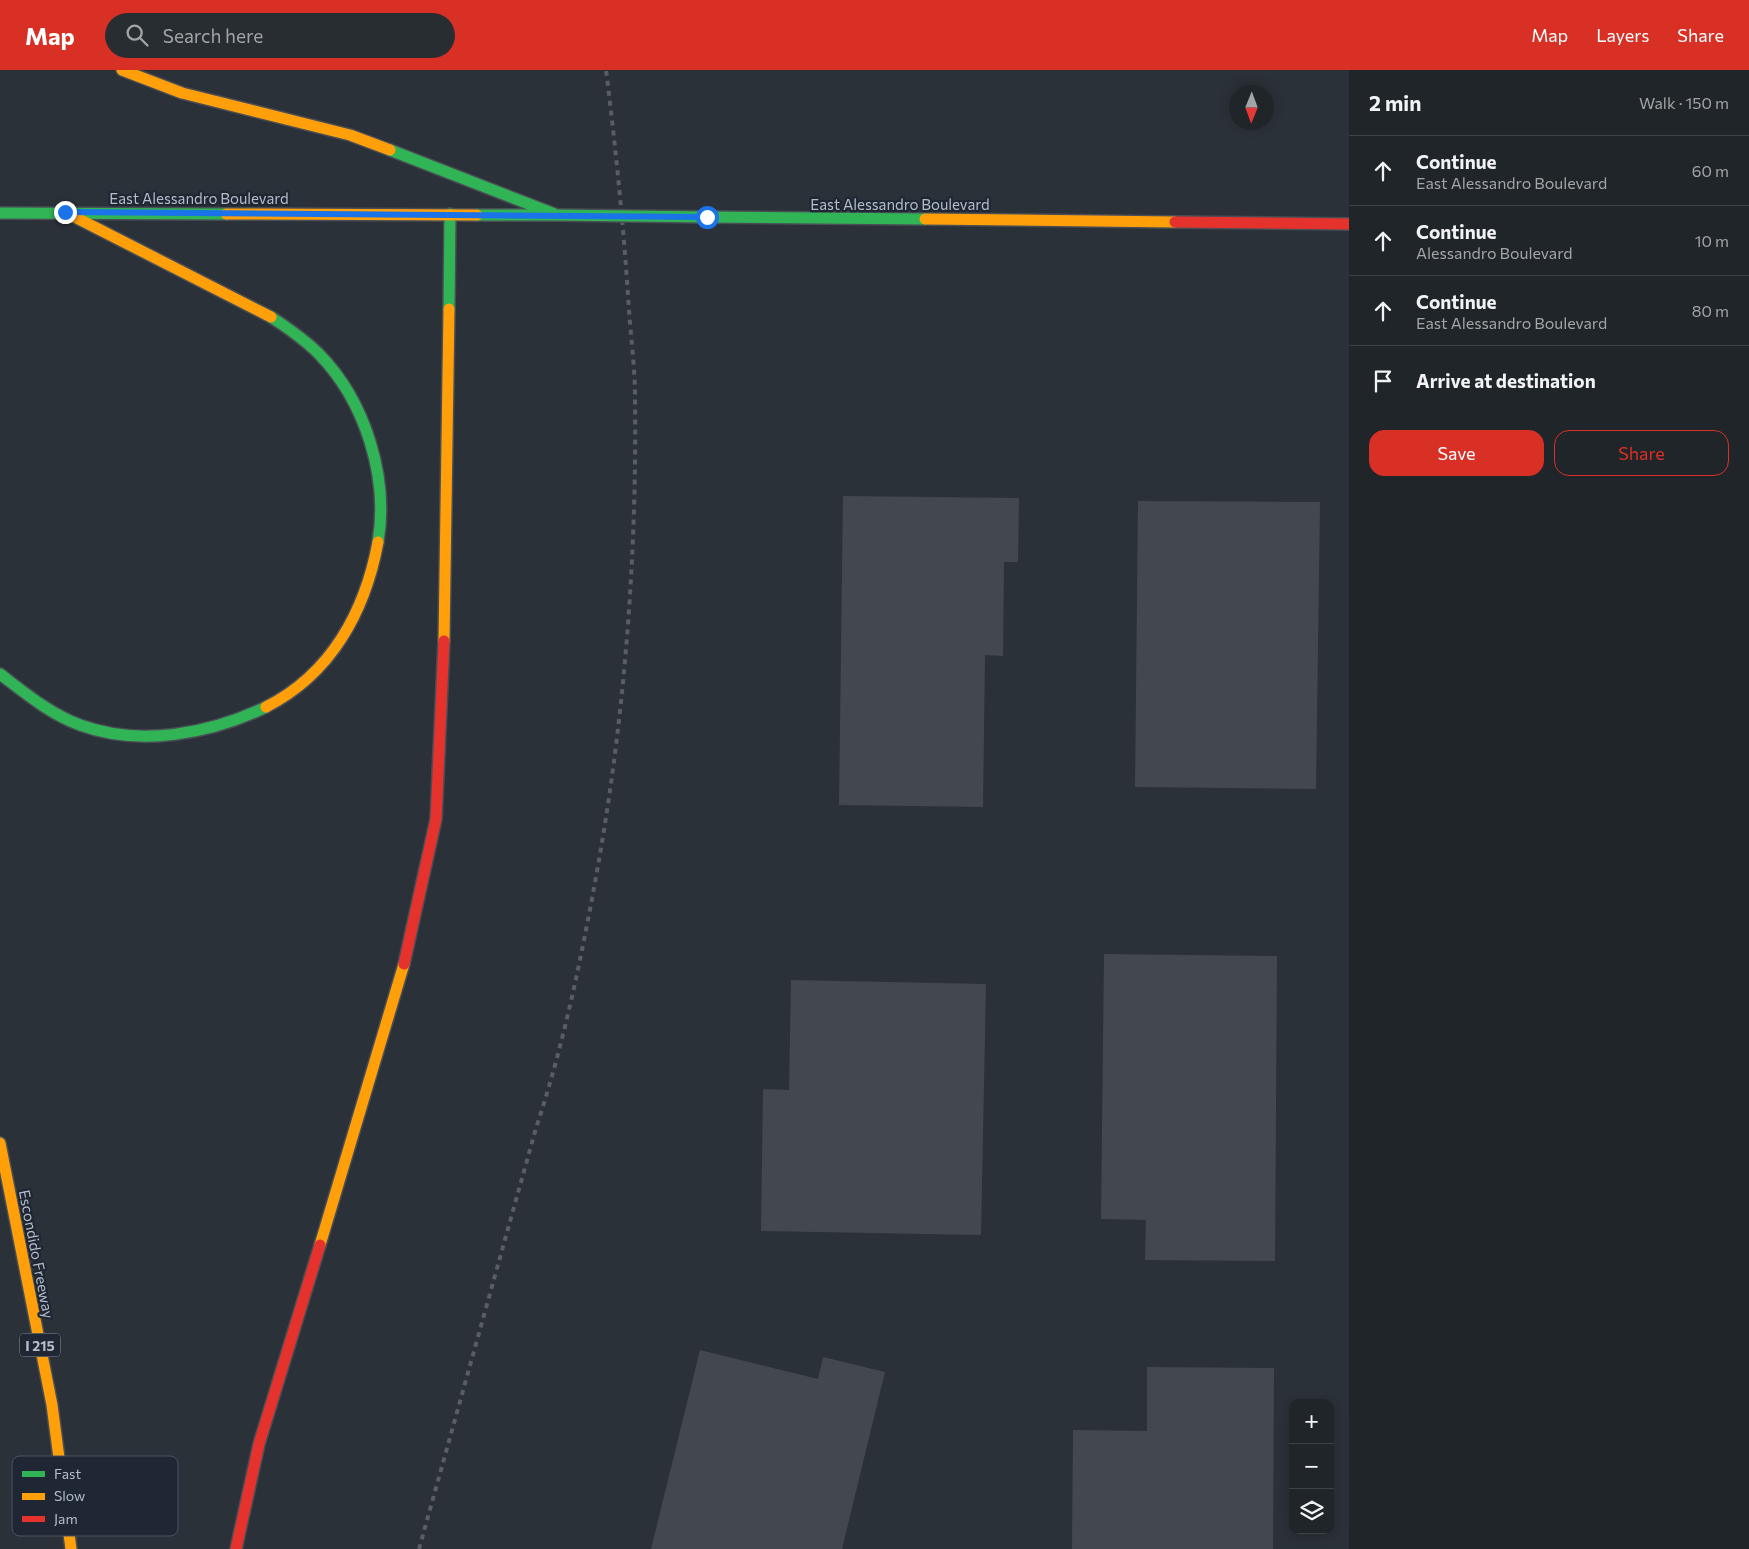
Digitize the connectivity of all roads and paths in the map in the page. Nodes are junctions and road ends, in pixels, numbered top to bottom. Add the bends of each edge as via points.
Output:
1 (122, 70) edge
2 (65, 212) junction
3 (0, 213) edge
4 (450, 214) junction
5 (557, 215) junction
6 (1349, 224) edge
7 (0, 674) edge
8 (0, 1143) edge
9 (59, 1456) edge
10 (69, 1536) edge
11 (71, 1549) edge
12 (236, 1549) edge

1 - 5 main road via 182,93 350,135
2 - 3 main road, East Alessandro Boulevard
2 - 4 main road, East Alessandro Boulevard
2 - 7 main road via 264,311 305,342 333,370 356,405 371,444 380,484 382,527 363,604 338,648 304,682 254,714 190,734 132,736 81,726 34,701
4 - 5 main road, East Alessandro Boulevard
4 - 12 main road via 443,671 436,819 400,982 259,1444
5 - 6 main road, East Alessandro Boulevard, bridge
8 - 9 main road, Escondido Freeway / I 215 via 52,1406
10 - 11 main road, Escondido Freeway / I 215

